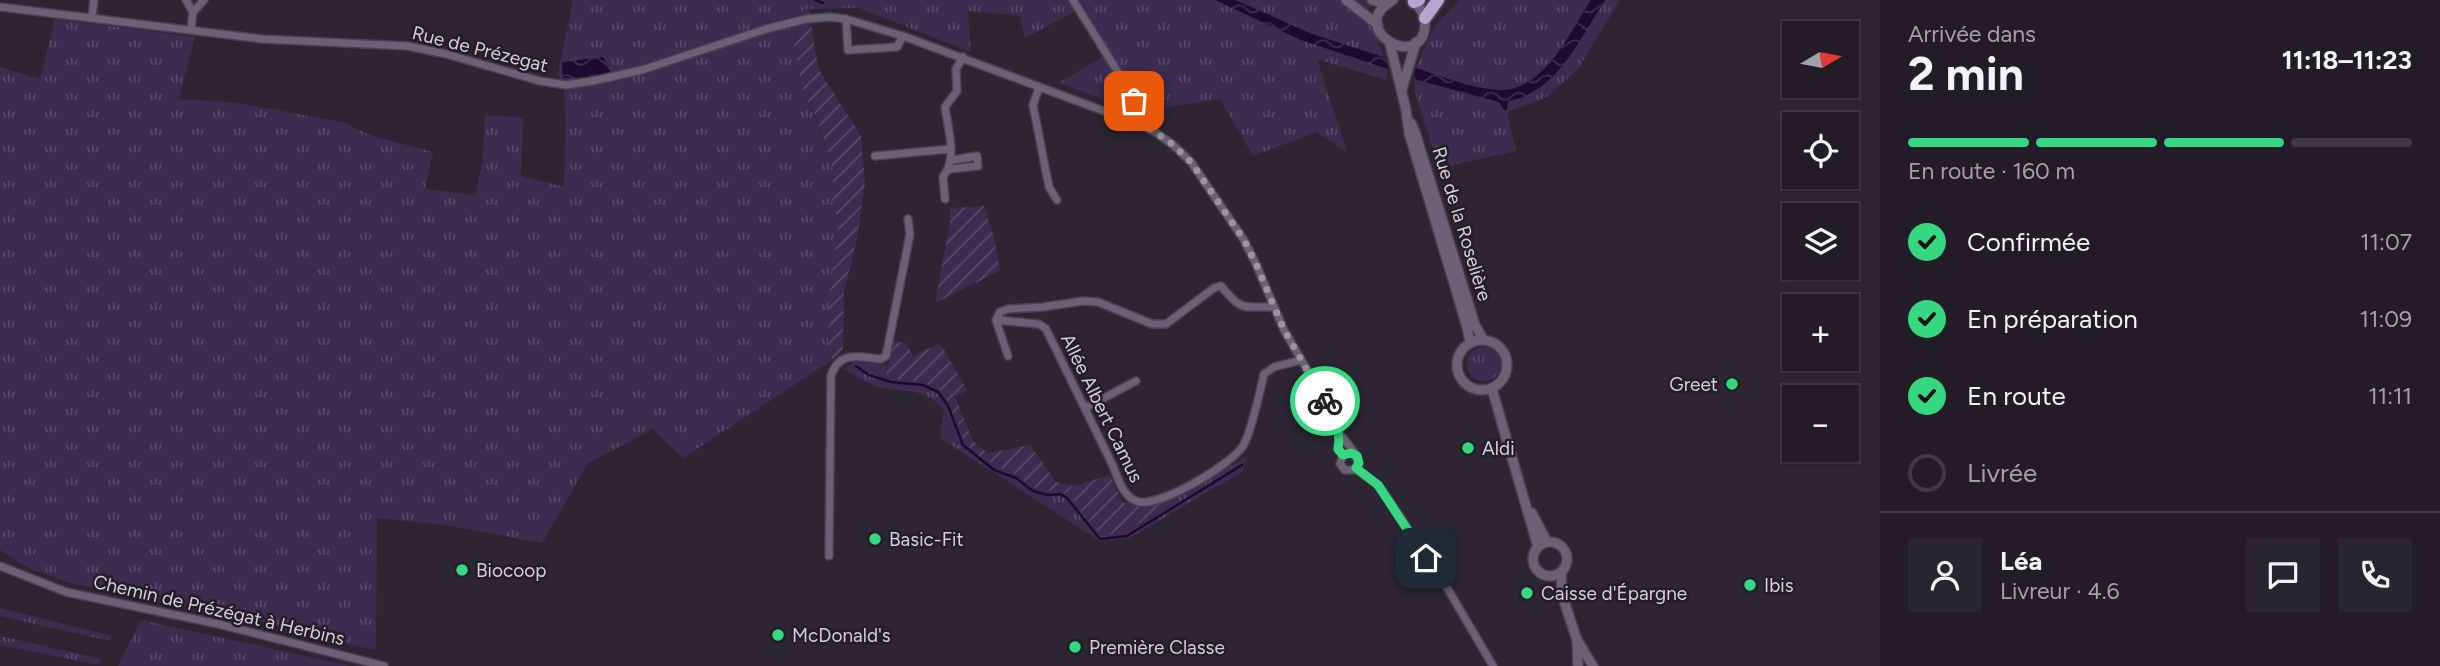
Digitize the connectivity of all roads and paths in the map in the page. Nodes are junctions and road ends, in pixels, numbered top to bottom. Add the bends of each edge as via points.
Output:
1 (94, 0) edge
2 (186, 0) edge
3 (204, 0) edge
4 (1073, 0) edge
5 (1346, 0) edge
6 (1372, 0) edge
7 (1438, 0) edge
8 (1414, 1) edge
9 (1390, 2) edge
10 (0, 7) edge
11 (193, 12) junction
12 (92, 17) junction
13 (1425, 18) junction
14 (846, 19) junction
15 (1378, 25) junction
16 (191, 29) junction
17 (903, 36) junction
18 (1416, 42) junction
19 (1391, 44) junction
20 (963, 57) junction
21 (1040, 88) junction
22 (1402, 90) junction
23 (1408, 119) junction
24 (1136, 123) junction
25 (950, 149) junction
26 (875, 156) dead end
27 (953, 160) junction
28 (950, 169) junction
29 (945, 199) dead end
30 (1057, 200) dead end
31 (908, 219) dead end
32 (1274, 307) junction
33 (996, 320) junction
34 (1483, 340) junction
35 (1470, 343) junction
36 (1008, 356) dead end
37 (1301, 360) junction
38 (1136, 381) dead end
39 (1492, 388) junction
40 (1085, 408) junction
41 (1340, 434) junction
42 (1352, 453) junction
43 (1343, 455) junction
44 (1356, 468) junction
45 (1543, 545) junction
46 (829, 556) dead end
47 (0, 566) edge
48 (1561, 572) junction
49 (1548, 576) junction
50 (1562, 595) junction
51 (1577, 640) junction
52 (384, 666) edge
53 (1493, 666) edge
54 (1578, 666) edge
55 (1593, 666) edge

1 - 12 street
2 - 11 street
3 - 11 street
4 - 24 street via 1129,90
5 - 15 street
6 - 9 street
7 - 13 highway
8 - 13 street
9 - 15 street via 1378,17
10 - 12 street, Rue de Prézegat
11 - 16 street
12 - 16 street, Rue de Prézegat
13 - 18 street, Rue de la Roselière via 1424,32
14 - 16 street, Rue de Prézegat via 806,19 642,70 566,85 407,46
14 - 17 street, Rue de Prézegat
14 - 17 street via 848,50 897,47
15 - 19 street
17 - 20 street, Rue de Prézegat
18 - 19 street via 1403,47
18 - 22 street, Rue de la Roselière
19 - 22 street, Rue de la Roselière
20 - 21 street, Rue de Prézegat
20 - 25 street via 956,69 957,92 945,107
21 - 24 street, Rue de Prézegat
21 - 30 street via 1033,105 1049,187
22 - 23 street, Rue de la Roselière
23 - 34 street, Rue de la Roselière
23 - 35 street, Rue de la Roselière
24 - 32 street, Rue de Prézegat via 1172,144 1191,162 1244,240
25 - 26 street
25 - 27 street
27 - 28 street
27 - 28 street via 977,156 978,166
28 - 29 street via 943,177
31 - 46 street via 910,234 886,356 842,358 831,376
32 - 33 street via 1242,308 1221,286 1161,325 1083,301 1008,309
32 - 37 street, Rue de Prézegat
33 - 36 street
33 - 40 street, Allée Albert Camus via 1043,326
34 - 35 street
34 - 39 street via 1499,346 1508,364 1501,383
35 - 39 street via 1458,358 1459,376 1475,390
37 - 40 street, Allée Albert Camus via 1265,374 1244,445 1229,461 1161,499 1143,503 1131,499
37 - 41 street, Rue de Prézegat
38 - 40 street
39 - 45 street
41 - 42 street
41 - 43 street via 1338,449
42 - 43 street
42 - 44 street via 1358,459
43 - 44 street via 1341,467
44 - 53 street via 1386,496
45 - 48 street via 1559,545 1566,552
45 - 49 street via 1534,556 1534,565
47 - 52 street, Chemin de Prézégat à Herbins via 66,592 293,641
48 - 49 street
48 - 50 street
49 - 50 street
50 - 51 street
51 - 54 street
51 - 55 street

